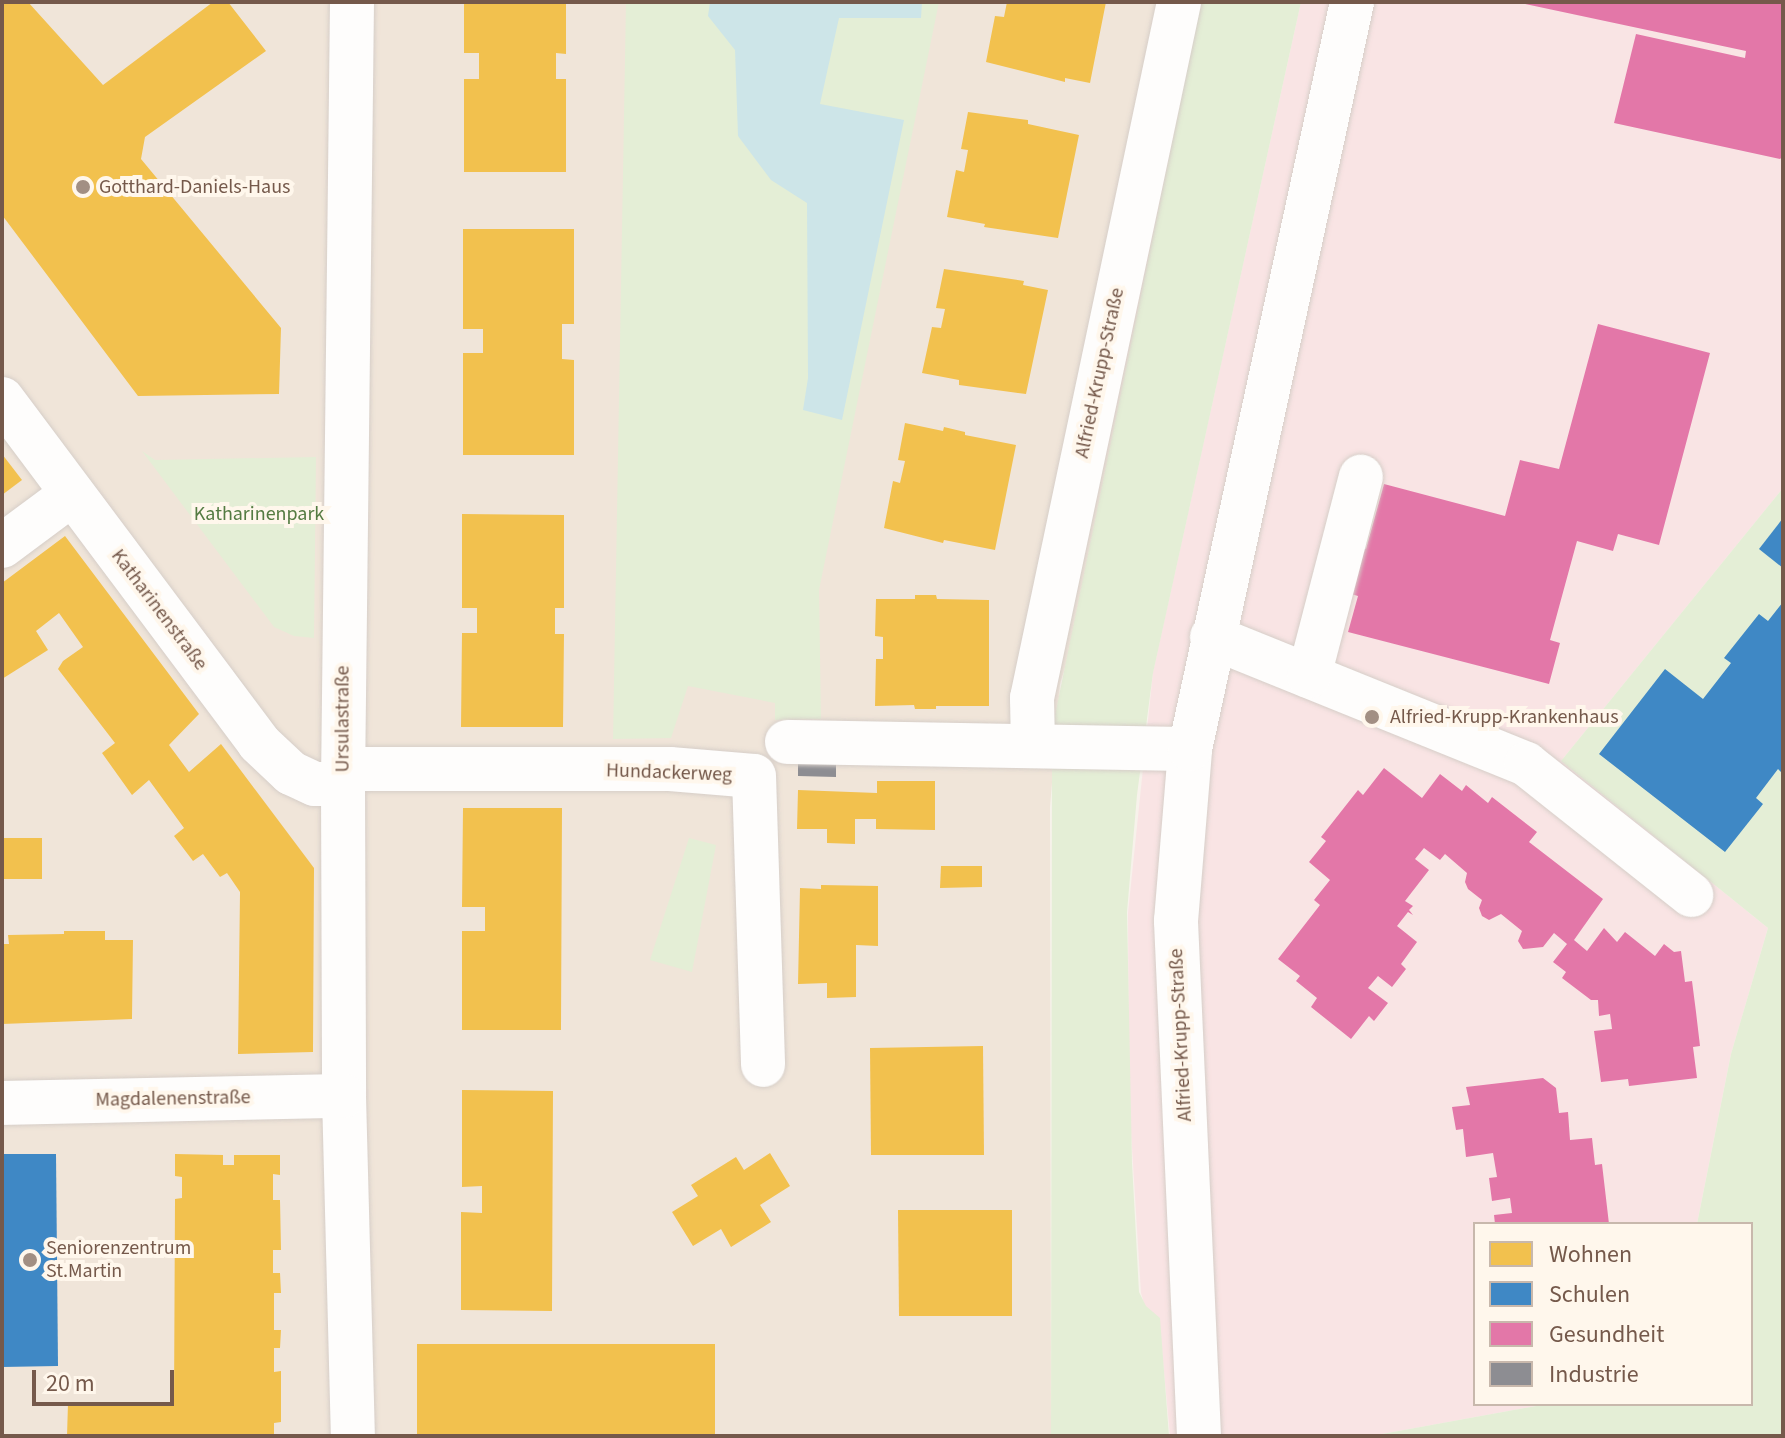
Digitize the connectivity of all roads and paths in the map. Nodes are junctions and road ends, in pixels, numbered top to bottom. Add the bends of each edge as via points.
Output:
1 (352, 2) edge
2 (1179, 2) edge
3 (1352, 2) edge
4 (2, 399) edge
5 (1361, 477) dead end
6 (72, 494) junction
7 (2, 546) edge
8 (1212, 637) junction
9 (1309, 676) junction
10 (787, 742) dead end
11 (1033, 746) junction
12 (1190, 749) junction
13 (343, 777) junction
14 (1691, 895) dead end
15 (763, 1065) dead end
16 (344, 1096) junction
17 (2, 1103) edge
18 (353, 1436) edge
19 (1199, 1436) edge

1 - 13 street, Ursulastraße
2 - 11 street, Alfried-Krupp-Straße via 1032,698
3 - 8 street, Alfried-Krupp-Straße
4 - 6 street, Katharinenstraße
5 - 9 street
6 - 7 street
6 - 13 street, Katharinenstraße via 259,743 291,773 315,784
8 - 9 street
8 - 12 street, Alfried-Krupp-Straße
9 - 14 street via 1526,764
10 - 11 street
11 - 12 street
12 - 19 street, Alfried-Krupp-Straße via 1176,921
13 - 15 street, Hundackerweg via 670,769 754,776
13 - 16 street, Ursulastraße
16 - 17 street, Magdalenenstraße
16 - 18 street, Ursulastraße

